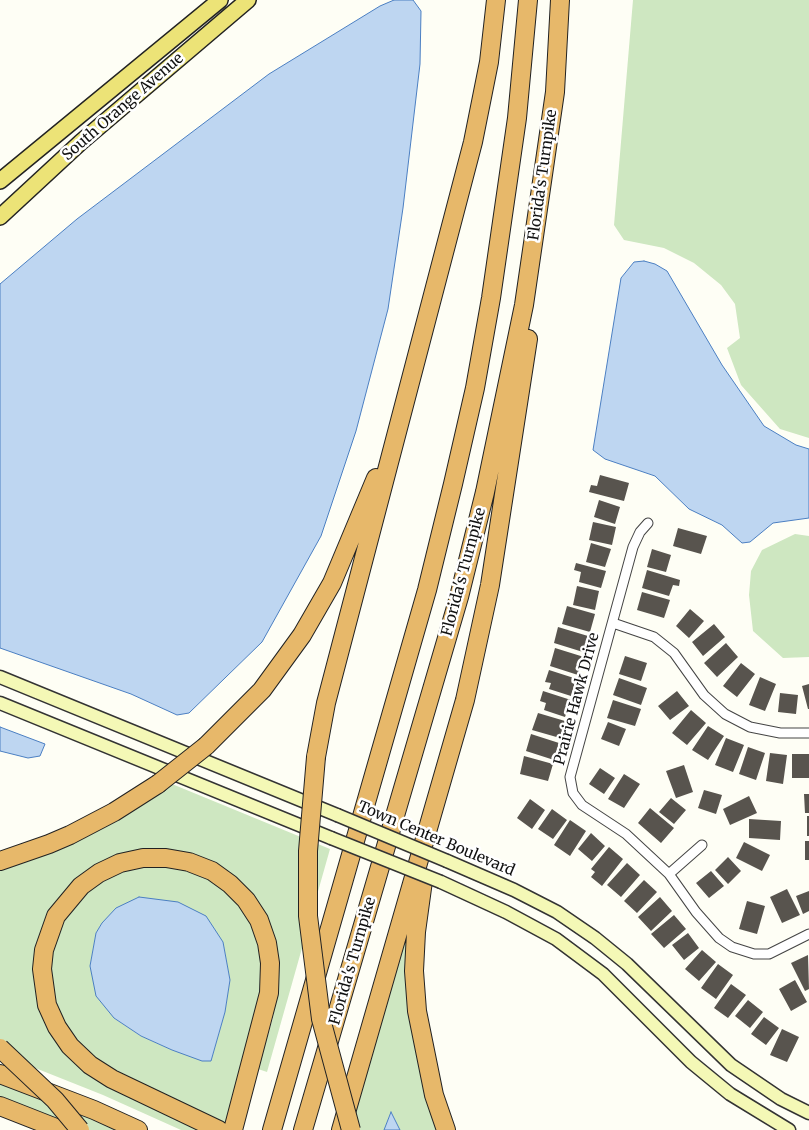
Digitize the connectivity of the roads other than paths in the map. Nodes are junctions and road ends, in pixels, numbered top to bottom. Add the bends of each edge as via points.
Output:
1 (220, 0) edge
2 (248, 0) edge
3 (496, 0) edge
4 (528, 0) edge
5 (560, 0) edge
6 (555, 92) junction
7 (0, 182) edge
8 (0, 217) edge
9 (412, 377) junction
10 (648, 523) dead end
11 (613, 623) junction
12 (0, 677) edge
13 (0, 703) edge
14 (809, 733) edge
15 (441, 790) junction
16 (702, 845) dead end
17 (0, 861) edge
18 (669, 874) junction
19 (809, 934) edge
20 (0, 1048) edge
21 (0, 1074) edge
22 (0, 1106) edge
23 (809, 1113) edge
24 (215, 1128) edge
25 (61, 1130) edge
26 (80, 1130) edge
27 (138, 1130) edge
28 (234, 1130) edge
29 (272, 1130) edge
30 (304, 1130) edge
31 (341, 1130) edge
32 (351, 1130) edge
33 (446, 1130) edge
34 (789, 1130) edge

1 - 7 main road, South Orange Avenue
2 - 8 main road, South Orange Avenue via 81,142
3 - 9 highway via 489,62 474,142
4 - 29 highway, Florida's Turnpike via 517,118 491,298 455,474 427,590
5 - 6 highway, Florida's Turnpike
6 - 15 highway via 531,315 490,585
6 - 30 highway, Florida's Turnpike via 524,305 485,492 459,596
9 - 17 highway, bridge via 391,444 332,583 302,635 262,690 206,746 158,784 70,835
9 - 32 highway, bridge via 326,703 316,757 308,851 308,916 321,1019
10 - 11 street, Prairie Hawk Drive via 633,547
11 - 14 street via 654,637 674,653 704,695 726,714 750,726 773,732
11 - 18 street, Prairie Hawk Drive via 570,778 573,793 582,805 626,834
12 - 23 main road, Town Center Boulevard, bridge via 447,860 557,912 627,964 731,1065 781,1099
13 - 34 main road, bridge via 440,882 556,939 603,974 691,1062 730,1094
15 - 31 highway
15 - 33 highway via 420,898 414,971 416,1011 424,1053
16 - 18 street
18 - 19 street, Prairie Hawk Drive via 719,938 732,947 754,954 769,954
20 - 26 highway, bridge via 48,1093
21 - 27 highway
22 - 25 highway
24 - 28 highway via 112,1080 90,1064 70,1046 48,1005 42,969 44,950 56,916 81,886 120,864 143,858 166,858 212,871 246,900 259,920 270,963 269,993

